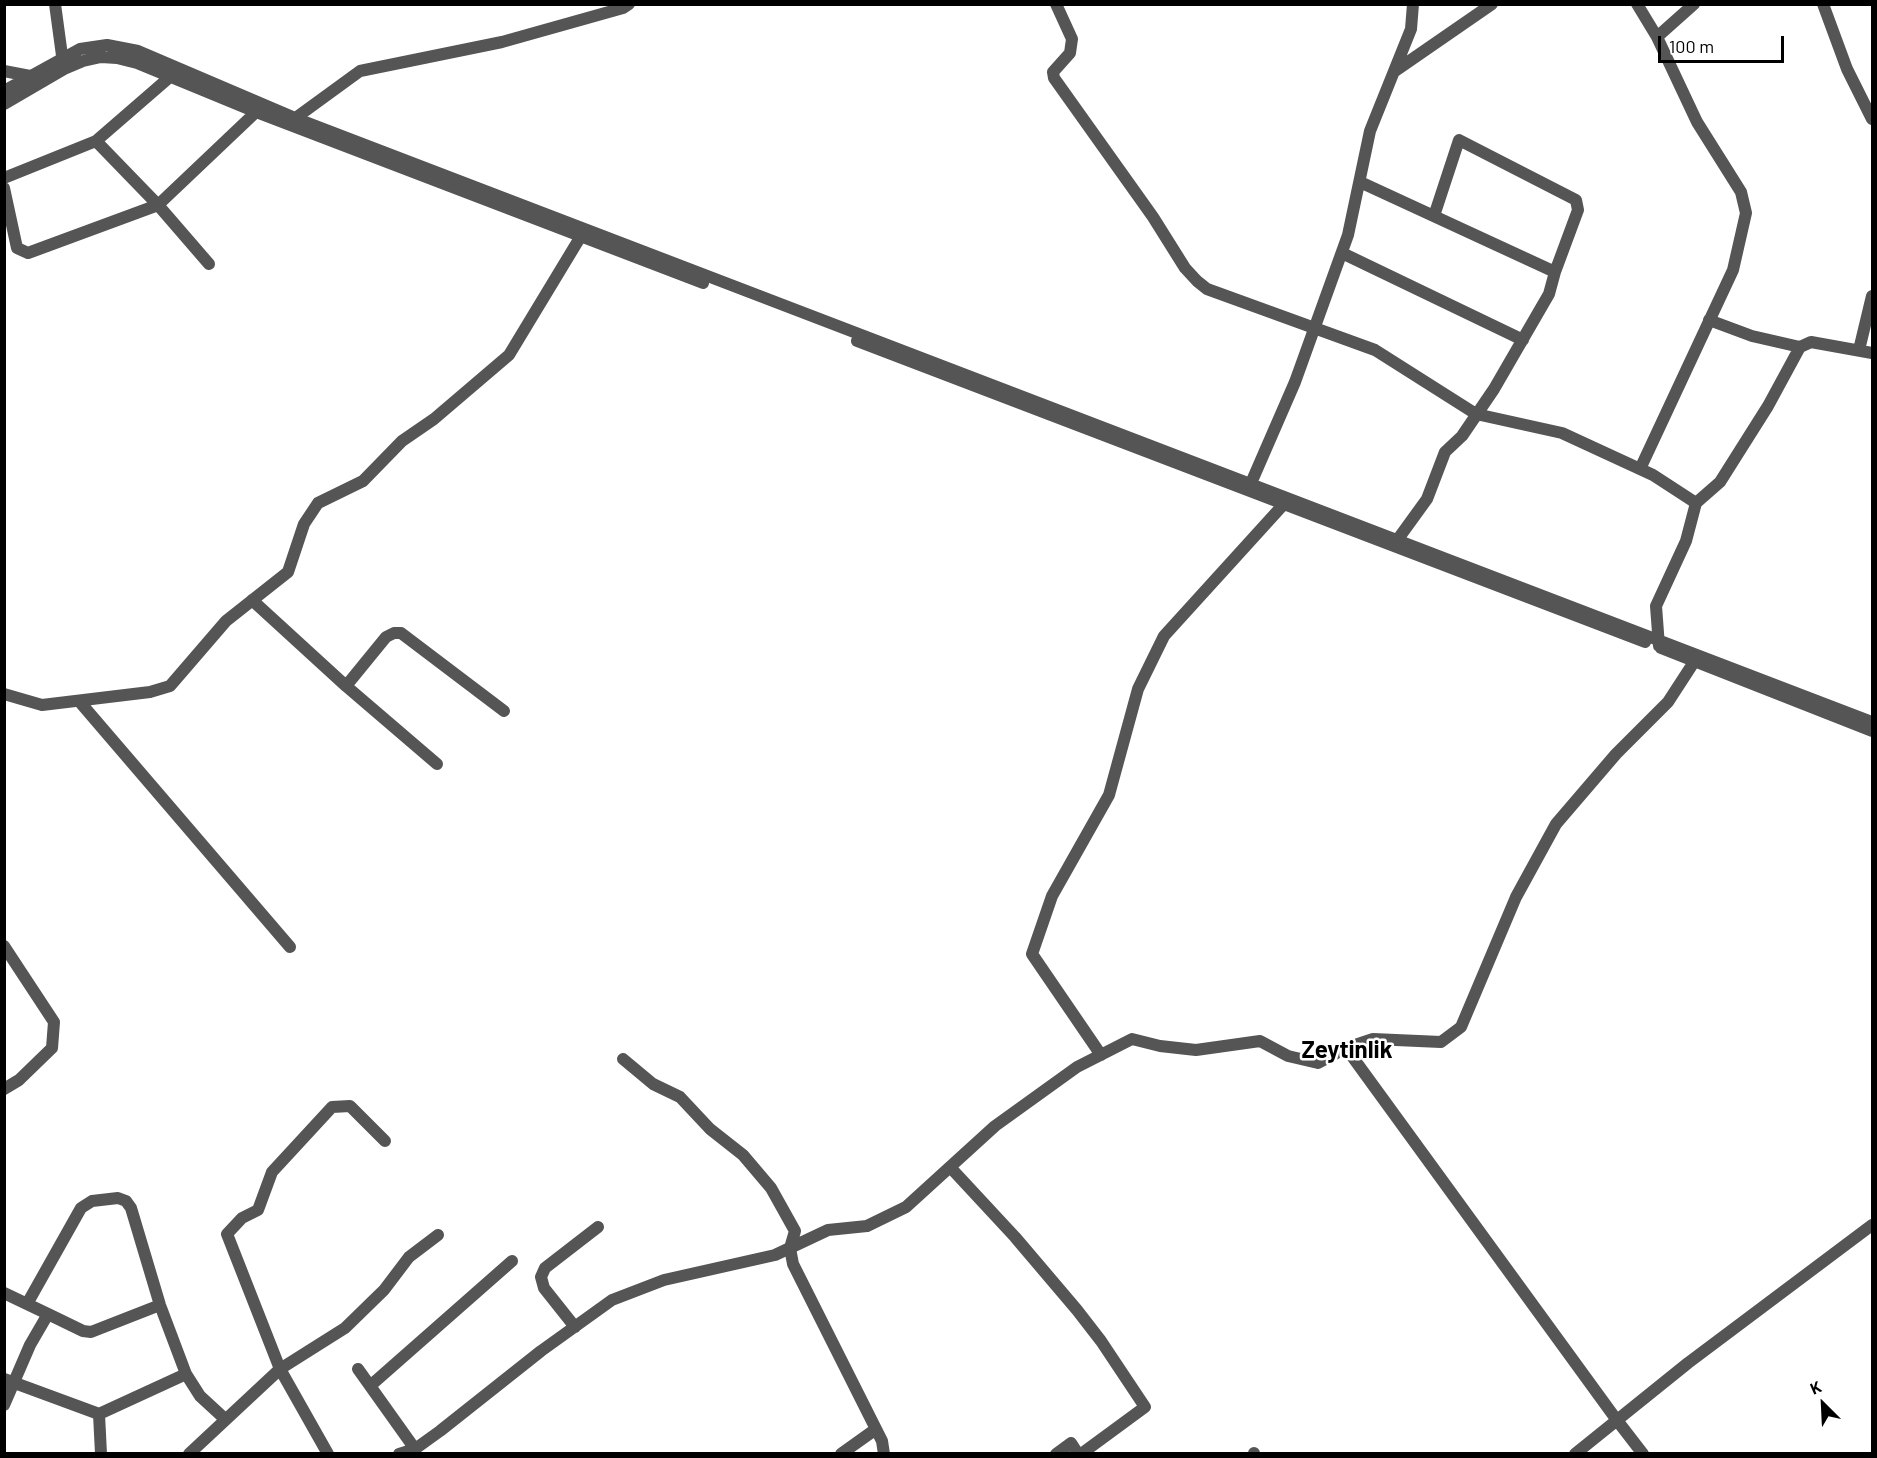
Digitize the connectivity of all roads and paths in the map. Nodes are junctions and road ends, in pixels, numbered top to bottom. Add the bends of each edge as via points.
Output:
1 (55, 4) edge
2 (629, 4) edge
3 (1056, 4) edge
4 (1413, 4) edge
5 (1492, 4) edge
6 (1637, 4) edge
7 (1694, 4) edge
8 (1823, 4) edge
9 (1657, 37) junction
10 (63, 63) junction
11 (4, 71) edge
12 (1394, 72) junction
13 (30, 76) junction
14 (171, 76) junction
15 (4, 91) edge
16 (4, 104) edge
17 (256, 112) junction
18 (1872, 119) edge
19 (291, 121) junction
20 (96, 141) junction
21 (4, 178) edge
22 (1360, 182) junction
23 (4, 188) edge
24 (158, 205) junction
25 (1434, 216) junction
26 (581, 236) junction
27 (1342, 253) junction
28 (208, 264) dead end
29 (1555, 272) junction
30 (1872, 296) edge
31 (1709, 321) junction
32 (1313, 329) junction
33 (1523, 340) junction
34 (1800, 346) junction
35 (1859, 350) junction
36 (1872, 353) edge
37 (1476, 414) junction
38 (1640, 469) junction
39 (1250, 487) junction
40 (1696, 503) junction
41 (1283, 505) junction
42 (1398, 538) junction
43 (252, 600) junction
44 (1659, 643) junction
45 (1694, 662) junction
46 (346, 686) junction
47 (4, 694) edge
48 (79, 701) junction
49 (504, 711) dead end
50 (1872, 722) edge
51 (1872, 731) edge
52 (437, 764) dead end
53 (4, 946) edge
54 (290, 947) dead end
55 (1346, 1048) junction
56 (1101, 1055) junction
57 (623, 1059) dead end
58 (4, 1089) edge
59 (385, 1141) dead end
60 (950, 1167) junction
61 (1872, 1225) edge
62 (598, 1227) dead end
63 (438, 1235) dead end
64 (790, 1248) junction
65 (512, 1261) dead end
66 (4, 1293) edge
67 (27, 1304) junction
68 (160, 1305) junction
69 (48, 1314) junction
70 (574, 1327) junction
71 (280, 1369) junction
72 (358, 1369) dead end
73 (186, 1374) junction
74 (8, 1381) edge
75 (370, 1386) junction
76 (4, 1405) edge
77 (99, 1414) junction
78 (225, 1419) junction
79 (1616, 1419) junction
80 (876, 1430) junction
81 (415, 1449) junction
82 (101, 1454) edge
83 (189, 1454) edge
84 (328, 1454) edge
85 (399, 1454) edge
86 (841, 1454) edge
87 (885, 1454) edge
88 (1056, 1454) edge
89 (1080, 1454) edge
90 (1575, 1454) edge
91 (1643, 1454) edge

1 - 10 street
2 - 19 street via 502,42 360,71
3 - 32 street via 1072,39 1070,53 1053,72 1054,78 1185,267 1207,289
4 - 12 street via 1411,29
5 - 12 street
6 - 9 street
7 - 9 street
8 - 18 street via 1847,69
9 - 31 street via 1697,122 1741,192 1745,206 1733,270
10 - 13 street
10 - 14 street via 117,58
10 - 16 street
10 - 19 street via 80,49 94,46 138,51
11 - 13 street
12 - 22 street via 1370,131
13 - 15 street
14 - 17 street
14 - 20 street
17 - 19 street
17 - 24 street
19 - 26 street
19 - 39 street
20 - 21 street
20 - 24 street
22 - 25 street
22 - 27 street
23 - 24 street via 17,248 28,253
24 - 28 street
25 - 29 street
25 - 29 street via 1459,140 1576,200 1578,210
26 - 39 street
26 - 43 street via 509,355 402,441 363,481 318,503 304,524 288,572
27 - 32 street
27 - 33 street
29 - 33 street via 1549,294
30 - 35 street
31 - 34 street via 1752,336
31 - 38 street
32 - 37 street via 1375,350
32 - 39 street
33 - 37 street
34 - 35 street via 1811,342
34 - 40 street via 1720,482
35 - 36 street
37 - 38 street via 1562,433
37 - 42 street via 1445,453 1427,499
38 - 40 street
39 - 41 street
39 - 42 street
40 - 44 street via 1686,541 1656,606
41 - 44 street
41 - 56 street via 1164,636 1138,689 1109,795 1052,896 1032,954
42 - 44 street
43 - 46 street
43 - 48 street via 226,621 170,686
44 - 45 street
44 - 50 street
45 - 51 street
45 - 55 street via 1668,702 1616,754 1556,824 1516,897 1461,1027 1441,1042 1373,1039
46 - 49 street via 386,637 401,633
46 - 52 street
47 - 48 street via 42,705
48 - 54 street
53 - 58 street via 54,1022 52,1048
55 - 56 street via 1318,1063 1288,1056 1260,1041 1196,1050 1132,1039
55 - 79 street
56 - 60 street via 1077,1067 995,1126
57 - 64 street via 653,1084 680,1097 710,1129 743,1155 771,1188 795,1231
59 - 71 street via 350,1106 332,1107 272,1173 258,1210 242,1218 227,1234
60 - 64 street via 906,1207 867,1226 828,1230
60 - 89 street via 1077,1310 1145,1407
61 - 79 street
62 - 70 street via 545,1268 541,1277 544,1288
63 - 71 street via 409,1257 384,1290 345,1328
64 - 70 street via 775,1255 664,1280 612,1300
64 - 80 street via 793,1264
65 - 75 street
66 - 67 street
67 - 68 street via 81,1208 92,1201 118,1198 131,1208
67 - 69 street
68 - 69 street via 91,1332
68 - 73 street
69 - 74 street
70 - 81 street
71 - 78 street
71 - 84 street
72 - 75 street
73 - 77 street
73 - 78 street via 200,1396
74 - 76 street
74 - 77 street
75 - 81 street
77 - 82 street
78 - 83 street
79 - 90 street
79 - 91 street
80 - 86 street
80 - 87 street
81 - 85 street
88 - 89 street via 1071,1443

